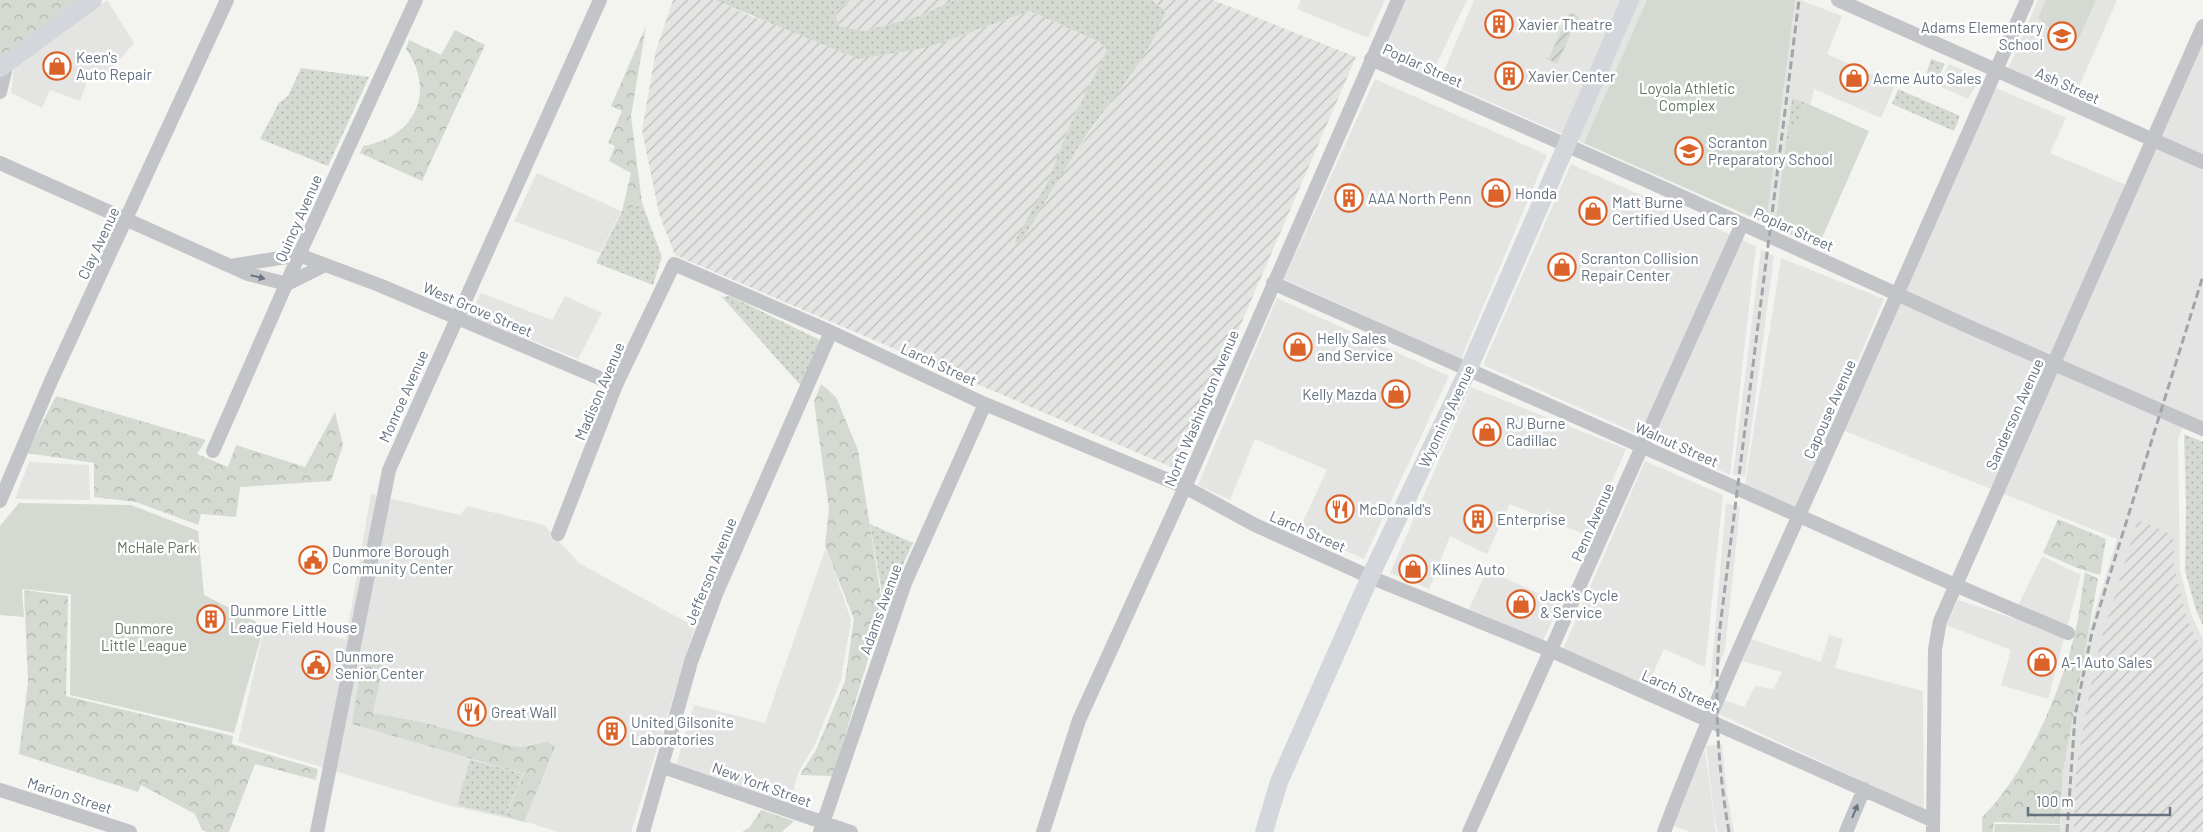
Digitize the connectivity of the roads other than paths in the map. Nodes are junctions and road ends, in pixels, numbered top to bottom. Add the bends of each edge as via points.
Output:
1 (93, 0) edge
2 (227, 0) edge
3 (416, 0) edge
4 (600, 0) edge
5 (1398, 0) edge
6 (1630, 0) edge
7 (1839, 0) edge
8 (2027, 0) edge
9 (2203, 26) edge
10 (1371, 59) junction
11 (3, 66) edge
12 (1996, 70) junction
13 (0, 92) edge
14 (2153, 139) junction
15 (1566, 145) junction
16 (2203, 162) edge
17 (0, 163) edge
18 (127, 219) junction
19 (1742, 224) junction
20 (299, 255) junction
21 (674, 264) joint
22 (325, 265) junction
23 (230, 266) junction
24 (1274, 283) junction
25 (287, 284) junction
26 (1898, 294) junction
27 (456, 317) junction
28 (832, 332) junction
29 (2054, 363) junction
30 (1469, 368) junction
31 (616, 385) junction
32 (986, 404) junction
33 (2203, 429) edge
34 (1643, 446) junction
35 (214, 451) dead end
36 (1185, 488) junction
37 (0, 501) edge
38 (1799, 516) junction
39 (558, 534) dead end
40 (1370, 577) junction
41 (1955, 585) junction
42 (2068, 633) dead end
43 (1552, 651) junction
44 (1708, 720) junction
45 (663, 767) junction
46 (1864, 789) junction
47 (0, 790) edge
48 (1933, 826) edge
49 (821, 828) edge
50 (130, 832) edge
51 (317, 832) edge
52 (643, 832) edge
53 (851, 832) edge
54 (1043, 832) edge
55 (1264, 832) edge
56 (1469, 832) edge
57 (1664, 832) edge
58 (1846, 832) edge

1 - 11 main road
2 - 18 street, Clay Avenue
3 - 20 street, Quincy Avenue
4 - 27 street, Monroe Avenue
5 - 10 street, North Washington Avenue
6 - 15 main road, Wyoming Avenue
7 - 12 street, Ash Street
8 - 12 street, Capouse Avenue
9 - 14 street, Sanderson Avenue
10 - 15 street, Poplar Street
10 - 24 street, North Washington Avenue
11 - 13 street
12 - 14 street, Ash Street
12 - 26 street, Capouse Avenue
14 - 16 street, Ash Street
14 - 29 street, Sanderson Avenue
15 - 19 street, Poplar Street
15 - 30 main road, Wyoming Avenue
17 - 18 street
18 - 23 street
18 - 37 street, Clay Avenue via 51,381
19 - 26 street, Poplar Street
19 - 34 street, Penn Avenue
20 - 22 street, West Grove Street
20 - 23 street
20 - 25 street, Quincy Avenue
21 - 28 street, Larch Street
21 - 31 street, Madison Avenue
22 - 25 street
22 - 27 street, West Grove Street
23 -> 25 street
24 - 30 street, Walnut Street
24 - 36 street, North Washington Avenue
25 - 35 street, Quincy Avenue
26 - 29 street, Poplar Street
26 - 38 street, Capouse Avenue
27 - 31 street, West Grove Street
27 - 51 street, Monroe Avenue via 389,470
28 - 32 street, Larch Street
28 - 45 street, Jefferson Avenue via 716,594 691,662
29 - 33 street, Poplar Street
29 - 41 street, Sanderson Avenue
30 - 34 street, Walnut Street
30 - 40 main road, Wyoming Avenue
31 - 39 street, Madison Avenue
32 - 36 street, Larch Street
32 - 49 street, Adams Avenue via 905,583
34 - 38 street, Walnut Street
34 - 43 street, Penn Avenue
36 - 40 street, Larch Street via 1255,525
36 - 54 street, North Washington Avenue via 1079,720
38 - 41 street, Walnut Street
38 - 44 street, Capouse Avenue
40 - 43 street, Larch Street
40 - 55 main road, Wyoming Avenue via 1279,782
41 - 42 street, Walnut Street
41 - 48 street, Sanderson Avenue via 1940,621 1934,649
43 - 44 street, Larch Street
43 - 56 street, Penn Avenue
44 - 46 street, Larch Street
44 - 57 street, Capouse Avenue
45 - 49 street, New York Street
45 - 52 street, Jefferson Avenue
46 - 48 street, Larch Street
58 -> 46 street
47 - 50 street, Marion Street
49 - 53 street, New York Street

